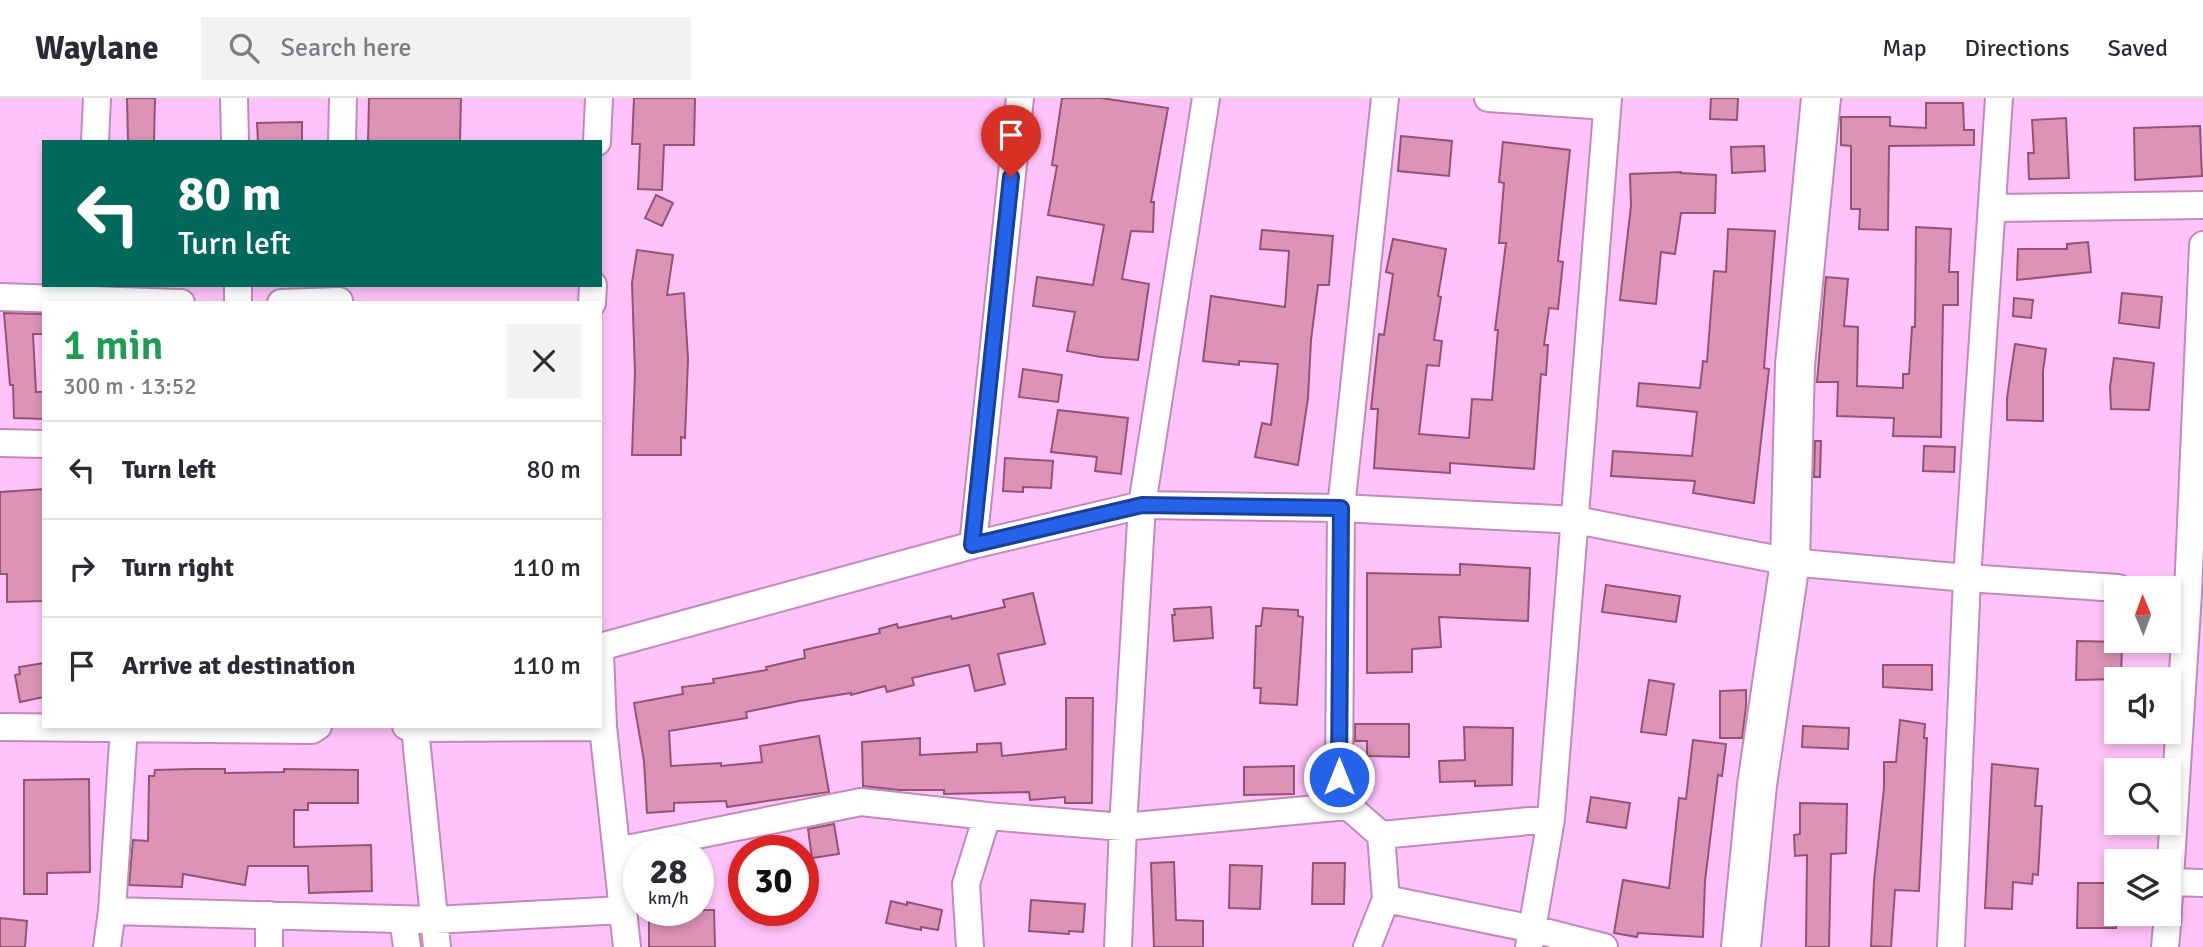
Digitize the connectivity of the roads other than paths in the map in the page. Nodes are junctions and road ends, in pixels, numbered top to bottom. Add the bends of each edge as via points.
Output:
1 (97, 98) edge
2 (234, 98) edge
3 (343, 98) edge
4 (599, 98) edge
5 (1020, 98) edge
6 (1206, 98) edge
7 (1385, 98) edge
8 (1488, 98) edge
9 (1821, 98) edge
10 (1999, 98) edge
11 (1608, 102) edge
12 (95, 140) edge
13 (235, 140) edge
14 (342, 140) edge
15 (597, 140) edge
16 (2203, 205) edge
17 (1992, 208) junction
18 (2203, 245) edge
19 (90, 296) edge
20 (339, 296) edge
21 (0, 297) edge
22 (155, 301) edge
23 (298, 301) edge
24 (0, 443) edge
25 (42, 444) edge
26 (1142, 505) junction
27 (1341, 508) junction
28 (1576, 520) junction
29 (972, 545) junction
30 (1790, 562) junction
31 (1967, 578) junction
32 (2104, 587) edge
33 (2187, 596) edge
34 (602, 646) edge
35 (602, 703) edge
36 (42, 726) edge
37 (0, 727) edge
38 (603, 727) joint
39 (124, 728) edge
40 (187, 728) edge
41 (315, 728) edge
42 (411, 728) edge
43 (1348, 806) junction
44 (987, 817) junction
45 (1551, 820) junction
46 (1123, 827) junction
47 (1381, 835) junction
48 (2173, 849) edge
49 (617, 851) junction
50 (2181, 882) edge
51 (2203, 883) edge
52 (1386, 899) junction
53 (623, 910) joint
54 (112, 911) junction
55 (268, 915) junction
56 (403, 919) junction
57 (434, 920) junction
58 (625, 926) edge
59 (2167, 926) edge
60 (1531, 938) edge
61 (107, 947) edge
62 (270, 947) edge
63 (407, 947) edge
64 (437, 947) edge
65 (627, 947) edge
66 (970, 947) edge
67 (1118, 947) edge
68 (1367, 947) edge
69 (1604, 947) edge
70 (1741, 947) edge
71 (1951, 947) edge
72 (2165, 947) edge

1 - 12 street
2 - 13 street
3 - 14 street
4 - 15 street
5 - 29 street
6 - 26 street
7 - 27 street
8 - 11 street
9 - 30 street via 1795,365
10 - 17 street
11 - 28 street
16 - 17 street
17 - 31 street
18 - 33 street
19 - 21 street
19 - 22 street
20 - 23 street
24 - 25 street
26 - 27 street
26 - 29 street
26 - 46 street
27 - 28 street
27 - 43 street via 1339,777
28 - 30 street
28 - 45 street
29 - 34 street
30 - 31 street
30 - 70 street via 1757,785
31 - 32 street
31 - 71 street
33 - 48 street
35 - 38 street
36 - 37 street
38 - 49 street
39 - 54 street
40 - 41 street
42 - 57 street
43 - 46 street
43 - 47 street
44 - 46 street
44 - 49 street via 861,802
44 - 66 street via 966,884
45 - 47 street
45 - 60 street
46 - 67 street
47 - 52 street
49 - 53 street
50 - 51 street
52 - 60 street
52 - 68 street
53 - 57 street
54 - 55 street
54 - 61 street
55 - 56 street
55 - 62 street
56 - 57 street
56 - 63 street
57 - 64 street
58 - 65 street
59 - 72 street
60 - 69 street

